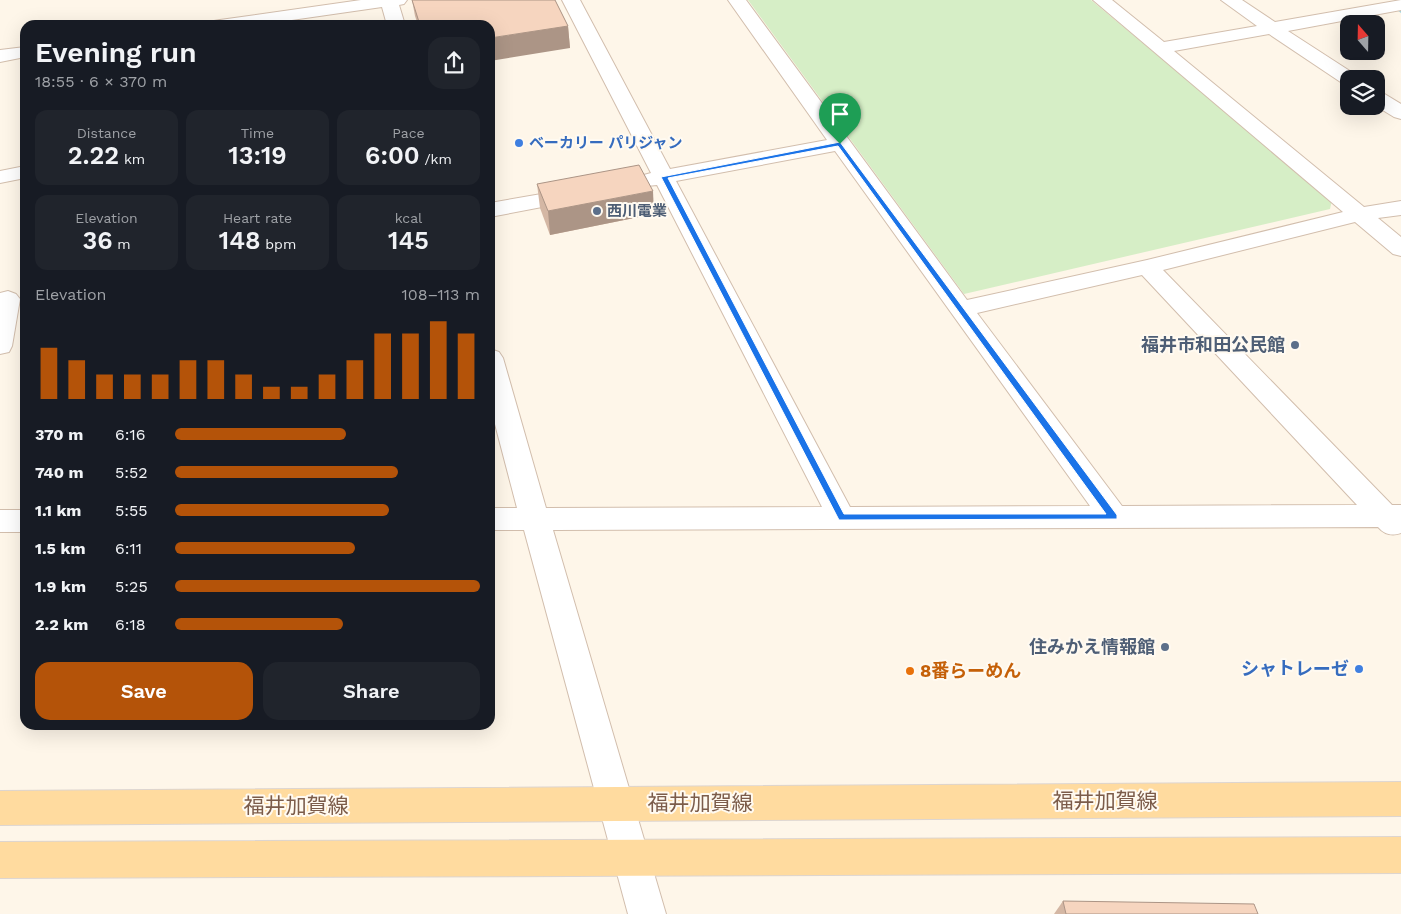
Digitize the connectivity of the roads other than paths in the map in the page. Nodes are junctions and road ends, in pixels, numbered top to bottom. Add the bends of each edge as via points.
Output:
1 (392, 0) edge
2 (571, 0) edge
3 (737, 0) edge
4 (1102, 0) edge
5 (1230, 0) edge
6 (1376, 4) edge
7 (1401, 5) edge
8 (1401, 19) edge
9 (254, 20) edge
10 (395, 20) edge
11 (1272, 28) junction
12 (1161, 48) junction
13 (20, 53) edge
14 (0, 56) edge
15 (1340, 73) edge
16 (1385, 103) edge
17 (1401, 113) edge
18 (840, 144) junction
19 (20, 173) edge
20 (0, 176) edge
21 (664, 177) junction
22 (625, 184) edge
23 (596, 190) edge
24 (1401, 208) edge
25 (495, 209) edge
26 (1358, 215) junction
27 (1401, 249) edge
28 (1147, 267) junction
29 (11, 299) edge
30 (960, 309) junction
31 (0, 346) edge
32 (495, 376) edge
33 (1114, 517) junction
34 (842, 518) junction
35 (495, 519) edge
36 (535, 519) junction
37 (20, 520) edge
38 (0, 521) edge
39 (1396, 521) edge
40 (1401, 799) edge
41 (615, 804) junction
42 (0, 808) edge
43 (1401, 855) edge
44 (630, 859) junction
45 (0, 860) edge
46 (647, 914) edge

1 - 9 street
1 - 10 street
2 - 21 street
3 - 18 street
4 - 12 street
5 - 11 street
6 - 7 street
6 - 8 street
6 - 11 street
11 - 12 street
11 - 15 street
12 - 26 street
13 - 14 street
16 - 17 street
18 - 21 street
18 - 30 street
19 - 20 street
21 - 22 street
21 - 34 street
23 - 25 street
24 - 26 street
26 - 27 street
26 - 28 street
28 - 30 street
28 - 39 street
29 - 31 street
30 - 33 street
32 - 36 street
33 - 34 street
33 - 39 street
34 - 36 street
35 - 36 street
36 - 41 street
37 - 38 street
40 - 41 main road, 福井加賀線
41 - 42 main road, 福井加賀線
41 - 44 street
43 - 44 main road
44 - 45 main road
44 - 46 street

